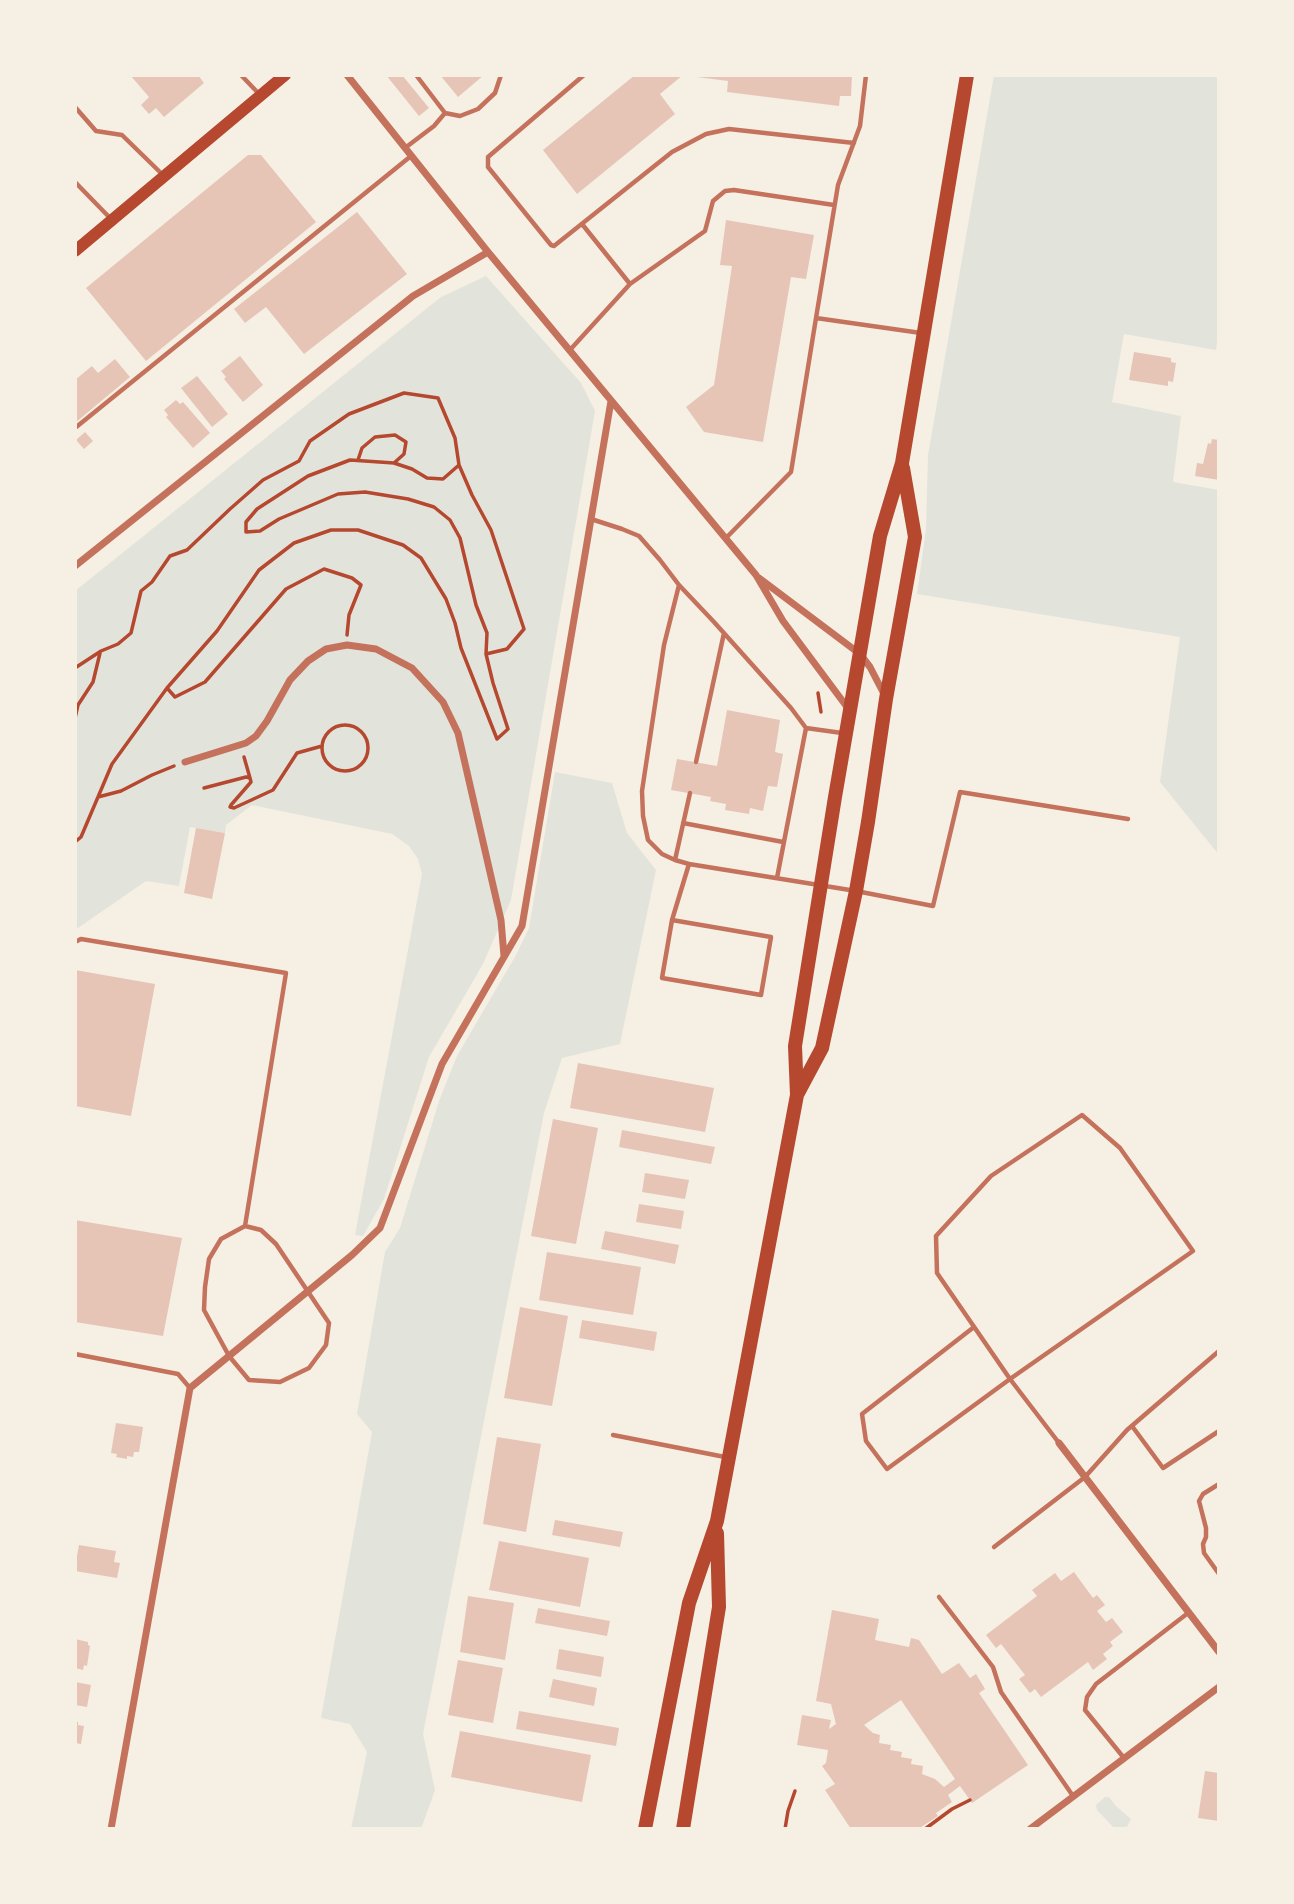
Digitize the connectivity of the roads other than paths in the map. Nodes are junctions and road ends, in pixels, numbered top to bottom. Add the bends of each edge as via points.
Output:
1 (241, 75) edge
2 (285, 75) edge
3 (347, 75) edge
4 (416, 75) edge
5 (501, 75) edge
6 (584, 75) edge
7 (866, 75) edge
8 (967, 75) edge
9 (261, 96) junction
10 (75, 107) edge
11 (445, 113) junction
12 (854, 143) junction
13 (405, 148) junction
14 (411, 156) junction
15 (164, 176) junction
16 (75, 182) edge
17 (834, 205) junction
18 (112, 220) junction
19 (582, 223) junction
20 (75, 251) edge
21 (488, 252) junction
22 (630, 284) junction
23 (816, 318) junction
24 (924, 333) junction
25 (569, 351) junction
26 (611, 401) junction
27 (75, 428) edge
28 (902, 463) junction
29 (591, 519) junction
30 (725, 538) junction
31 (75, 566) edge
32 (756, 575) junction
33 (679, 585) junction
34 (724, 633) junction
35 (860, 654) junction
36 (886, 699) junction
37 (850, 712) junction
38 (806, 728) junction
39 (846, 733) junction
40 (185, 762) road end
41 (696, 762) dead end
42 (690, 793) dead end
43 (1128, 820) dead end
44 (683, 823) junction
45 (783, 842) junction
46 (675, 860) junction
47 (689, 864) junction
48 (776, 878) junction
49 (821, 885) junction
50 (856, 891) junction
51 (672, 920) junction
52 (75, 942) edge
53 (504, 957) junction
54 (797, 1095) junction
55 (245, 1226) junction
56 (308, 1292) junction
57 (974, 1327) junction
58 (1219, 1351) edge
59 (75, 1354) edge
60 (229, 1356) junction
61 (1010, 1379) junction
62 (190, 1388) junction
63 (1132, 1426) junction
64 (1219, 1431) edge
65 (613, 1435) dead end
66 (1059, 1443) joint
67 (729, 1458) junction
68 (1085, 1477) junction
69 (1219, 1484) edge
70 (717, 1521) junction
71 (994, 1547) dead end
72 (1219, 1574) edge
73 (939, 1597) dead end
74 (1189, 1613) junction
75 (1219, 1652) edge
76 (1219, 1686) edge
77 (1124, 1758) junction
78 (1073, 1796) junction
79 (111, 1829) edge
80 (645, 1829) edge
81 (683, 1829) edge
82 (1030, 1829) edge

1 - 9 lane
2 - 9 main road
3 - 13 street
4 - 11 lane
5 - 11 lane via 495,93 478,109 460,116
6 - 19 lane via 488,157 488,167 551,245
7 - 12 lane
8 - 24 main road
9 - 15 main road
10 - 15 lane via 96,131 122,135
11 - 13 lane
12 - 17 lane
12 - 19 lane via 729,129 706,134 673,152
13 - 14 street
14 - 21 street
14 - 27 lane
15 - 18 main road
16 - 18 lane
17 - 22 lane via 725,191 713,201 705,231
17 - 23 lane
18 - 20 main road
19 - 22 lane
21 - 25 street
21 - 31 street via 413,296
22 - 25 lane
23 - 24 lane
23 - 30 lane via 791,472
24 - 28 main road
25 - 26 street
26 - 29 street
26 - 30 street
28 - 35 main road via 880,536
28 - 36 main road via 915,537
29 - 33 lane via 639,536
29 - 53 street via 522,926
30 - 32 street
32 - 35 street
32 - 37 street via 783,621
33 - 34 lane
33 - 46 lane via 664,645 642,791 648,840
34 - 38 lane
34 - 41 lane
35 - 36 street
35 - 37 main road
36 - 50 main road
37 - 39 main road
38 - 39 lane
38 - 45 lane
39 - 49 main road
40 - 53 street via 256,736 290,680 326,649 347,645 376,649 412,668 443,702 458,733 501,920
42 - 44 lane
43 - 50 lane via 960,792 933,906
44 - 45 lane
44 - 46 lane
45 - 48 lane
46 - 47 lane
47 - 48 lane
47 - 51 lane
48 - 49 lane
49 - 50 lane
49 - 54 main road via 795,1046
50 - 54 main road via 822,1048
51 - 51 lane via 771,937 761,995 662,978
52 - 55 lane via 81,939 286,973
53 - 56 street via 442,1064 380,1228
54 - 67 main road
55 - 56 lane via 261,1230 276,1244
55 - 60 lane via 221,1239 209,1259 205,1287 204,1310
56 - 60 street
56 - 60 lane via 329,1323 326,1345 309,1368 280,1382 249,1380
57 - 61 lane
57 - 61 lane via 862,1414 866,1441 887,1469
57 - 61 lane via 937,1273 936,1236 991,1176 1082,1115 1120,1148 1193,1251
58 - 63 lane
59 - 62 lane via 178,1374
60 - 62 street
61 - 66 lane
62 - 79 street
63 - 64 lane via 1163,1468
63 - 68 lane
65 - 67 lane
66 - 68 street
67 - 70 main road
68 - 71 lane
68 - 74 street
69 - 72 lane via 1199,1501 1206,1528 1204,1553
70 - 80 main road via 689,1603
70 - 81 main road via 719,1607
73 - 78 lane via 993,1667 1001,1692
74 - 75 street
74 - 77 lane via 1096,1684 1087,1697 1085,1710
76 - 77 street
77 - 78 street
78 - 82 street

